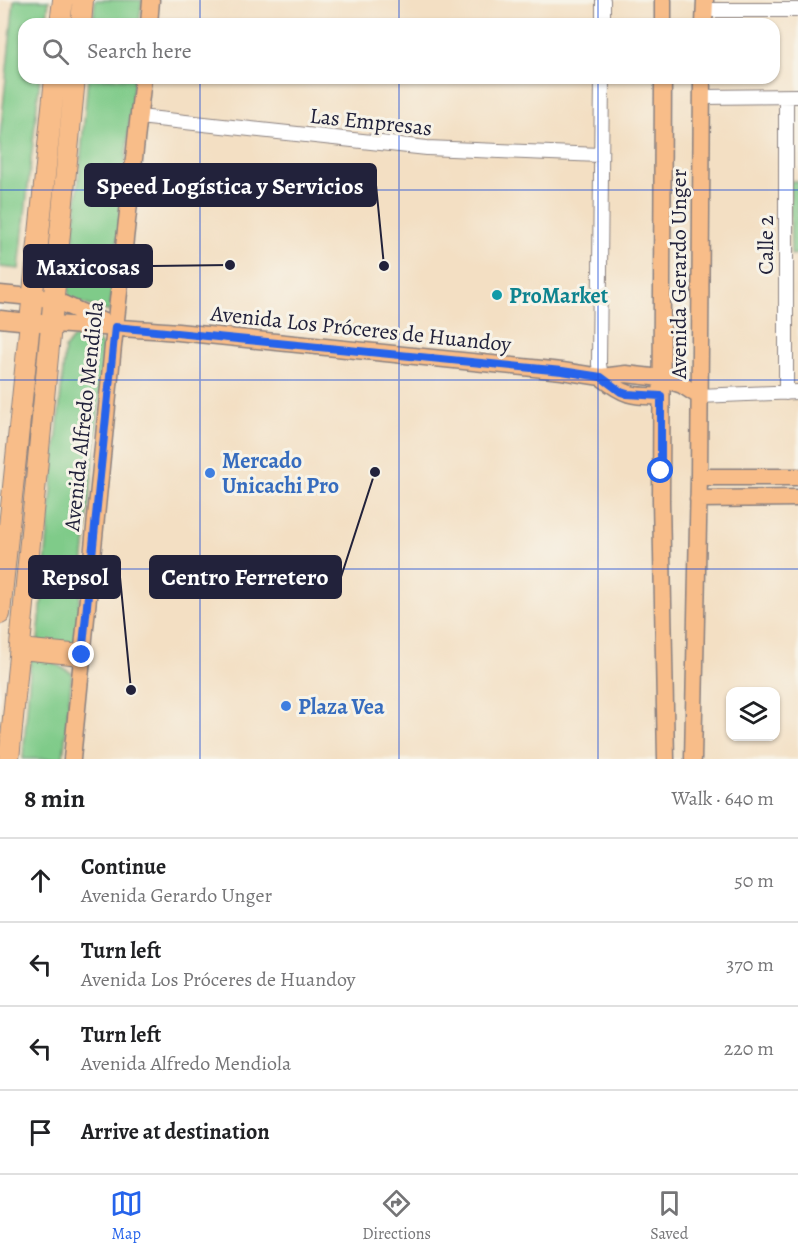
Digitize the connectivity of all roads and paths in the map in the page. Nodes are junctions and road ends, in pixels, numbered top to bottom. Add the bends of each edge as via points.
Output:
1 (63, 0) edge
2 (83, 0) edge
3 (152, 0) edge
4 (603, 0) edge
5 (663, 0) edge
6 (798, 10) edge
7 (705, 11) edge
8 (61, 18) edge
9 (82, 18) edge
10 (150, 18) edge
11 (603, 18) edge
12 (663, 18) edge
13 (54, 84) edge
14 (74, 84) edge
15 (142, 84) edge
16 (602, 84) edge
17 (663, 84) edge
18 (702, 84) edge
19 (702, 97) junction
20 (792, 97) edge
21 (139, 117) junction
22 (600, 155) junction
23 (792, 176) edge
24 (0, 294) edge
25 (32, 297) junction
26 (52, 299) junction
27 (0, 320) edge
28 (29, 322) junction
29 (50, 325) junction
30 (115, 327) junction
31 (601, 377) junction
32 (657, 377) junction
33 (792, 393) edge
34 (661, 396) junction
35 (699, 396) junction
36 (699, 477) junction
37 (774, 477) junction
38 (798, 477) edge
39 (774, 498) junction
40 (798, 498) edge
41 (698, 499) junction
42 (0, 614) edge
43 (20, 649) junction
44 (82, 655) junction
45 (9, 759) edge
46 (72, 759) edge
47 (666, 759) edge
48 (693, 759) edge

1 - 8 highway
2 - 9 highway
3 - 10 main road
4 - 11 street
5 - 12 main road
6 - 7 street
13 - 25 highway
14 - 26 highway
15 - 21 main road, Avenida Alfredo Mendiola
16 - 22 street
17 - 32 main road, Avenida Gerardo Unger
18 - 19 main road, Avenida Gerardo Unger
19 - 20 street
19 - 35 main road, Avenida Gerardo Unger
20 - 23 street, Calle 2
21 - 22 street, Las Empresas via 427,148
21 - 30 main road, Avenida Alfredo Mendiola
22 - 31 street
23 - 33 street, Calle 2
24 - 25 main road, Avenida Los Próceres de Huandoy
25 - 26 main road, Avenida Los Próceres de Huandoy
25 - 28 highway
26 - 29 highway
26 - 30 main road, Avenida Los Próceres de Huandoy
27 - 28 main road, Avenida Los Próceres de Huandoy
28 - 29 main road, Avenida Los Próceres de Huandoy
28 - 42 highway
29 - 30 main road, Avenida Los Próceres de Huandoy
29 - 43 highway
30 - 31 main road, Avenida Los Próceres de Huandoy
30 - 44 main road, Avenida Alfredo Mendiola
31 - 32 main road, Avenida Los Próceres de Huandoy
31 - 34 main road, Avenida Los Próceres de Huandoy via 627,394
32 - 34 main road, Avenida Gerardo Unger
32 - 35 main road, Avenida Los Próceres de Huandoy via 682,385
33 - 35 street
34 - 47 main road, Avenida Gerardo Unger
35 - 36 main road, Avenida Gerardo Unger
36 - 37 main road
36 - 41 main road, Avenida Gerardo Unger
37 - 38 main road
37 - 39 main road
39 - 40 main road
39 - 41 main road
41 - 48 main road, Avenida Gerardo Unger
43 - 44 highway
43 - 45 highway
44 - 46 main road, Avenida Alfredo Mendiola

